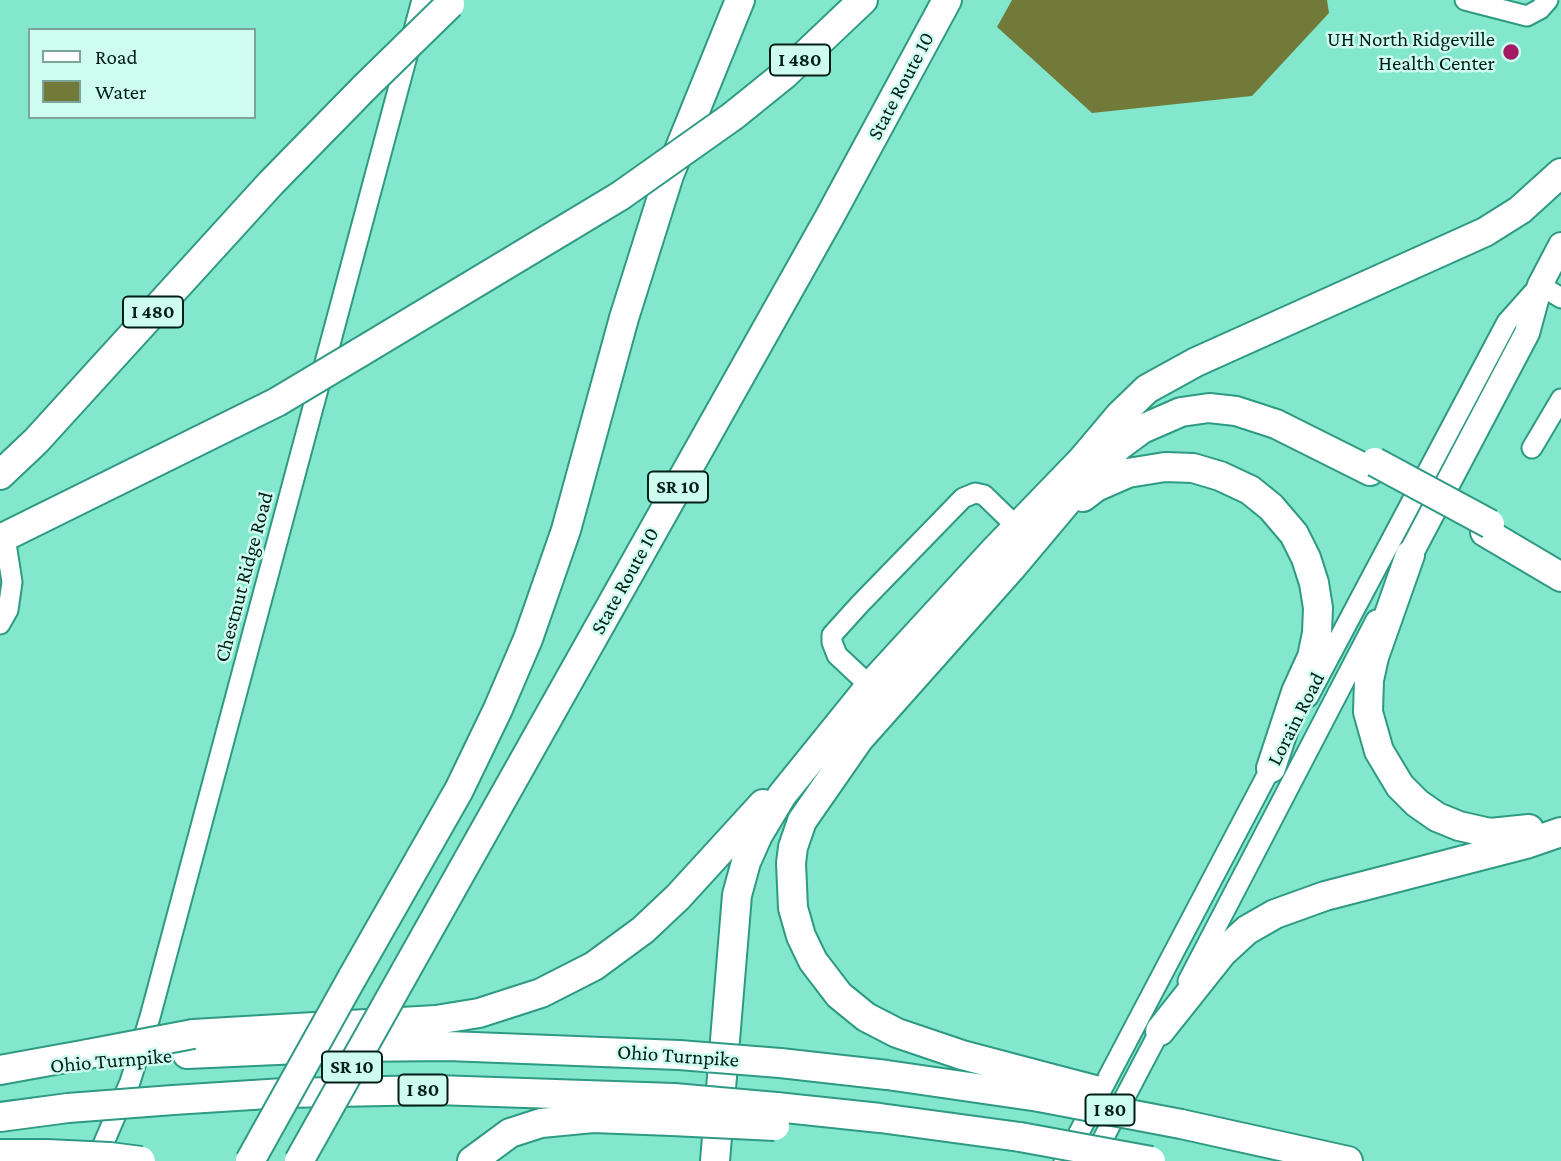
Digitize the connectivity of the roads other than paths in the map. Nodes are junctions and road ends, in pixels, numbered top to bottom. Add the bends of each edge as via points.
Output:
1 (422, 0) edge
2 (740, 0) edge
3 (863, 0) edge
4 (947, 0) edge
5 (1465, 0) edge
6 (1548, 0) edge
7 (452, 2) edge
8 (1561, 173) edge
9 (1561, 244) edge
10 (1540, 285) junction
11 (1561, 298) edge
12 (1561, 399) edge
13 (1532, 449) dead end
14 (1082, 460) junction
15 (1373, 467) junction
16 (0, 475) edge
17 (1487, 528) junction
18 (1029, 530) junction
19 (2, 538) edge
20 (1410, 555) junction
21 (1561, 563) edge
22 (1561, 577) edge
23 (0, 624) edge
24 (870, 686) junction
25 (859, 739) junction
26 (823, 741) junction
27 (1271, 768) junction
28 (1561, 818) edge
29 (1561, 832) edge
30 (1166, 968) junction
31 (1189, 979) junction
32 (1160, 1031) junction
33 (190, 1044) junction
34 (0, 1071) edge
35 (1044, 1087) junction
36 (673, 1110) junction
37 (0, 1116) edge
38 (0, 1154) edge
39 (96, 1161) edge
40 (141, 1161) edge
41 (250, 1161) edge
42 (299, 1161) edge
43 (472, 1161) edge
44 (715, 1161) edge
45 (725, 1161) edge
46 (1064, 1161) edge
47 (1092, 1161) edge
48 (1151, 1161) edge
49 (1348, 1161) edge

1 - 39 street, Chestnut Ridge Road via 150,1017 130,1082
2 - 41 highway, SR 10, bridge via 669,176 565,530 528,639 464,779
3 - 19 highway, I 480, bridge via 733,117 620,196 276,402
4 - 42 highway, State Route 10 / SR 10, bridge
5 - 6 street via 1527,16
7 - 16 highway, I 480, bridge via 271,183
8 - 14 highway via 1520,210 1485,232 1169,375 1129,405
9 - 10 main road, Lorain Road
10 - 11 street
10 - 20 main road, Lorain Road via 1527,333
10 - 27 street, Lorain Road via 1507,322
12 - 13 street
14 - 15 highway via 1147,410 1175,399 1207,395 1269,407
14 - 18 highway
15 - 17 highway, bridge
15 - 18 highway via 1251,414 1209,408 1181,412 1155,421 1119,446
17 - 21 highway
17 - 22 highway
18 - 24 highway
18 - 24 street via 984,495 963,498 832,635 837,654
18 - 25 highway
18 - 27 highway via 1096,487 1152,468 1193,468 1220,475 1241,484 1271,507 1294,534 1306,558 1318,621 1312,657
19 - 23 street via 12,582 8,610
20 - 28 highway via 1368,680 1370,723 1387,768 1417,803 1437,817 1470,829 1509,832
20 - 31 street, Lorain Road
24 - 26 highway
25 - 35 highway via 802,821 793,847 793,908 813,961 839,995 866,1017
25 - 45 highway via 793,799 773,828 755,870 743,945
26 - 33 highway via 643,930 594,966 541,993 491,1010 436,1020
26 - 44 highway via 766,821 742,877
27 - 30 street, Lorain Road
29 - 32 highway via 1325,896 1275,914 1247,930 1222,953
30 - 31 street
30 - 46 street, Lorain Road
31 - 32 street, Lorain Road
32 - 47 street, Lorain Road
33 - 34 highway, Ohio Turnpike / I 80
33 - 35 highway, Ohio Turnpike / I 80, bridge via 447,1046 679,1055
35 - 49 highway, bridge
36 - 37 highway, Ohio Turnpike / I 80, bridge via 580,1093 423,1090 173,1100
36 - 43 highway via 541,1123 510,1133
36 - 48 highway, I 80, bridge via 776,1116 854,1131 933,1125
38 - 40 highway, bridge

